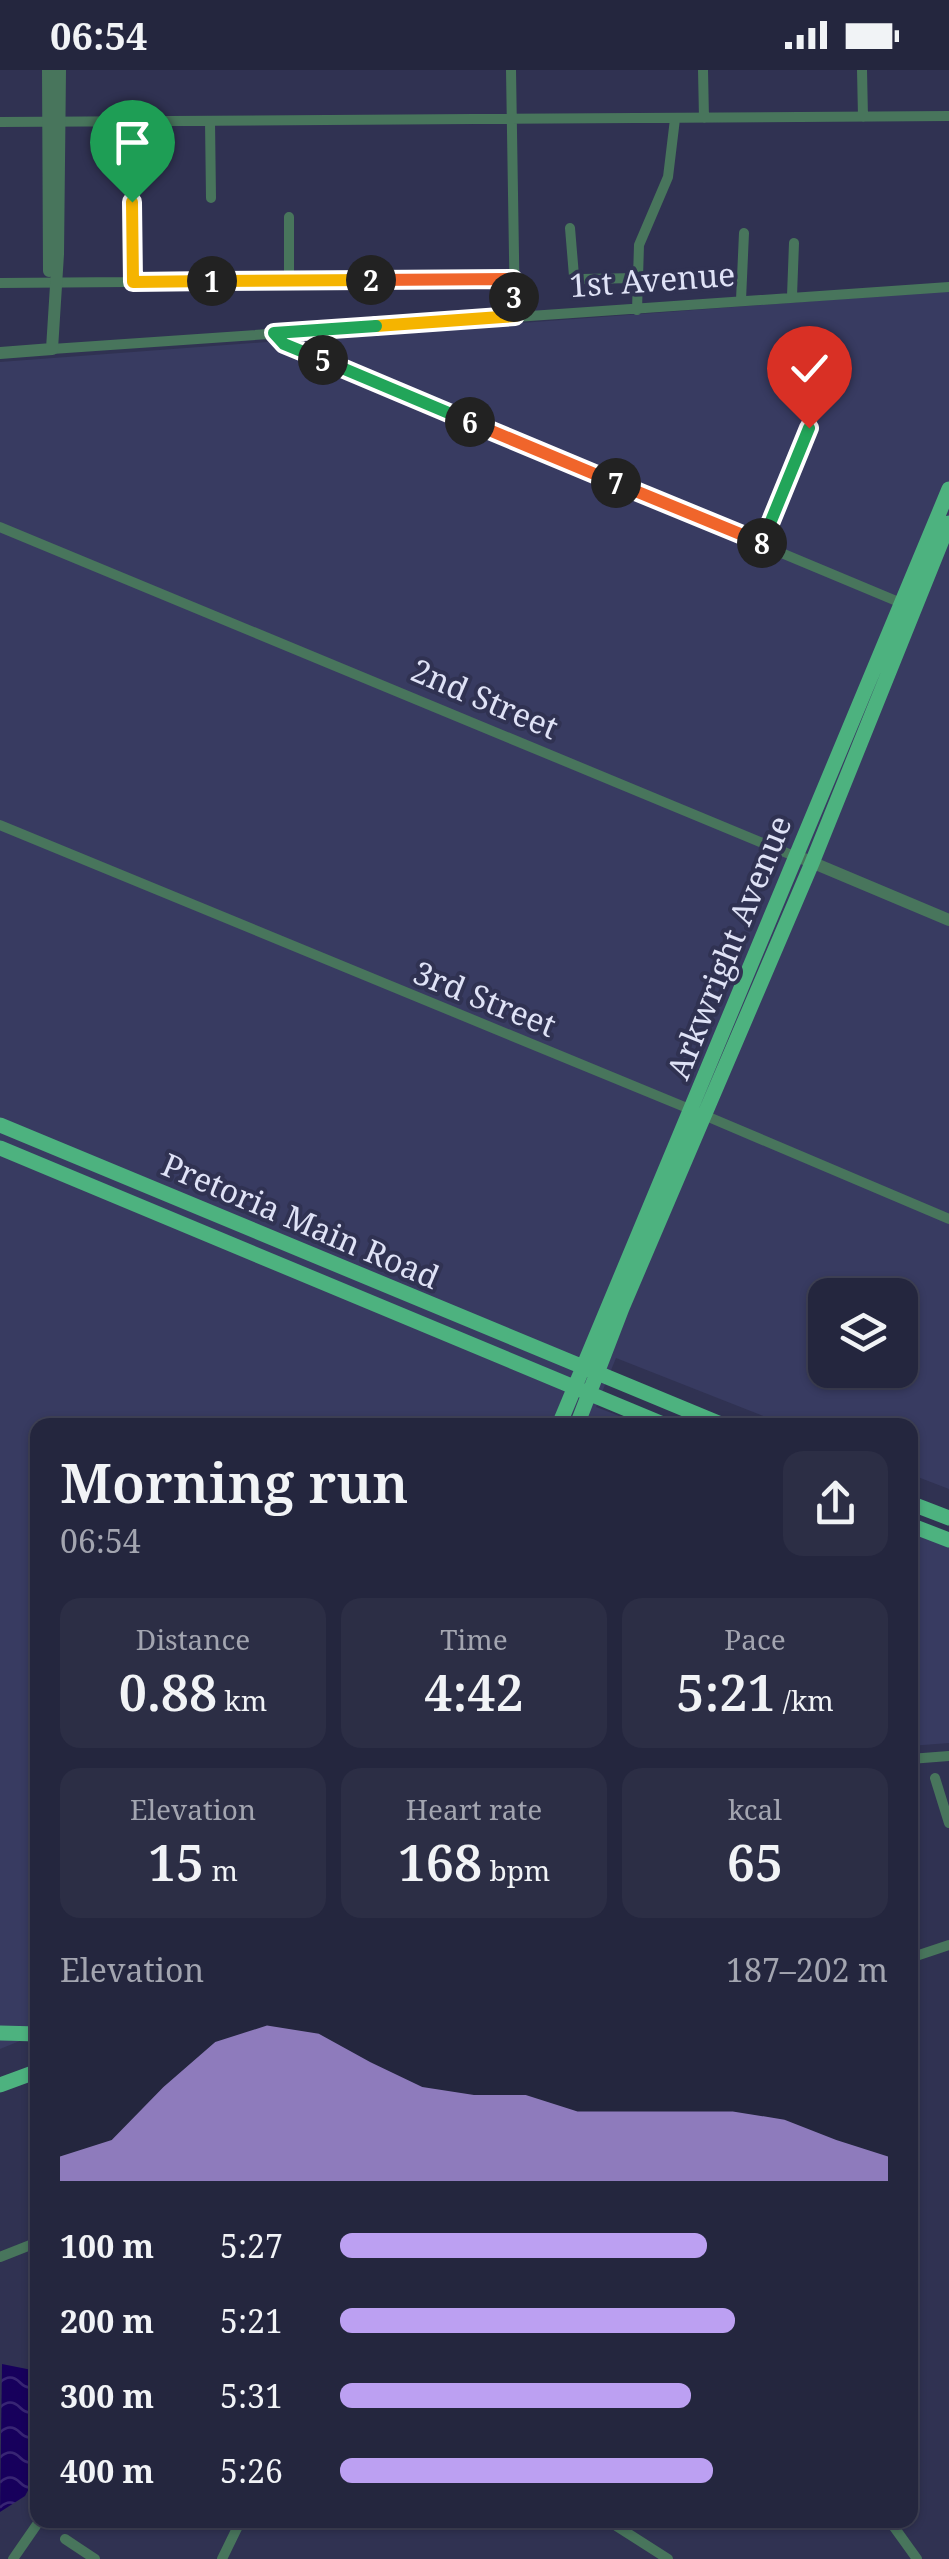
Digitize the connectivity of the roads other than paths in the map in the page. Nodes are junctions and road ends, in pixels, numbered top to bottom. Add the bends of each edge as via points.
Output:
1 (48, 70) edge
2 (60, 70) edge
3 (511, 70) edge
4 (703, 70) edge
5 (862, 70) edge
6 (949, 116) edge
7 (863, 117) junction
8 (704, 118) junction
9 (511, 119) junction
10 (675, 119) junction
11 (210, 120) junction
12 (132, 121) junction
13 (0, 122) edge
14 (54, 122) junction
15 (211, 198) dead end
16 (289, 217) dead end
17 (570, 228) dead end
18 (744, 233) dead end
19 (794, 243) dead end
20 (949, 276) edge
21 (638, 278) junction
22 (513, 279) junction
23 (289, 280) junction
24 (133, 282) junction
25 (0, 283) edge
26 (53, 283) junction
27 (949, 287) edge
28 (792, 296) junction
29 (741, 300) junction
30 (637, 310) junction
31 (515, 316) junction
32 (274, 333) junction
33 (52, 349) junction
34 (0, 353) edge
35 (836, 362) dead end
36 (949, 489) edge
37 (949, 523) edge
38 (0, 527) edge
39 (762, 544) junction
40 (906, 605) junction
41 (0, 825) edge
42 (794, 856) junction
43 (812, 863) junction
44 (949, 920) edge
45 (699, 1113) junction
46 (0, 1125) edge
47 (0, 1148) edge
48 (949, 1220) edge
49 (592, 1340) junction
50 (552, 1354) junction
51 (581, 1366) junction
52 (598, 1372) junction
53 (544, 1374) junction
54 (573, 1387) junction
55 (589, 1393) junction
56 (561, 1418) edge
57 (580, 1418) edge
58 (648, 1418) edge
59 (706, 1418) edge
60 (918, 1506) edge
61 (949, 1518) edge
62 (918, 1527) edge
63 (949, 1540) edge
64 (949, 1756) edge
65 (918, 1758) edge
66 (935, 1778) dead end
67 (949, 1822) edge
68 (949, 1946) edge
69 (918, 1956) edge
70 (0, 2032) edge
71 (30, 2034) edge
72 (30, 2074) edge
73 (0, 2085) edge
74 (30, 2245) edge
75 (0, 2256) edge
76 (34, 2528) edge
77 (236, 2528) edge
78 (620, 2528) edge
79 (895, 2528) edge
80 (64, 2539) dead end
81 (13, 2559) edge
82 (95, 2559) edge
83 (222, 2559) edge
84 (668, 2559) edge
85 (917, 2559) edge

1 - 14 street
2 - 14 street
3 - 9 street
4 - 8 street
5 - 7 street
6 - 7 street
7 - 8 street
8 - 10 street
9 - 10 street
9 - 11 street
9 - 22 street
10 - 21 street via 671,164 642,236
11 - 12 street
11 - 15 street
12 - 14 street
12 - 24 street
13 - 14 street
14 - 26 street
16 - 23 street
17 - 21 street via 574,276
18 - 29 street
19 - 28 street
20 - 27 street
21 - 30 street
22 - 23 street
22 - 31 street
23 - 24 street
24 - 26 street
25 - 26 street
26 - 33 street
27 - 28 street, 1st Avenue
28 - 29 street, 1st Avenue
29 - 30 street, 1st Avenue
30 - 31 street, 1st Avenue
31 - 32 street, 1st Avenue
32 - 33 street, 1st Avenue
32 - 39 street via 284,344
33 - 34 street, 1st Avenue
35 - 39 street
36 - 40 main road, Arkwright Avenue
37 - 40 main road, Arkwright Avenue
38 - 42 street, 2nd Street
39 - 40 street
40 - 42 main road, Arkwright Avenue
40 - 43 main road, Arkwright Avenue
41 - 45 street, 3rd Street
42 - 43 street, 2nd Street
42 - 45 main road, Arkwright Avenue
43 - 44 street, 2nd Street
43 - 45 main road, Arkwright Avenue
45 - 48 street, 3rd Street
45 - 49 main road, Arkwright Avenue
45 - 52 main road, Arkwright Avenue
46 - 50 main road, Pretoria Main Road
47 - 53 main road, Pretoria Main Road
49 - 50 main road
49 - 51 main road, Arkwright Avenue
50 - 51 main road, Pretoria Main Road
51 - 52 main road, Pretoria Main Road
51 - 54 main road, Arkwright Avenue
52 - 55 main road, Arkwright Avenue
52 - 59 main road, Pretoria Main Road
53 - 54 main road, Pretoria Main Road
53 - 56 main road
54 - 55 main road, Pretoria Main Road
54 - 56 main road, Arkwright Avenue
55 - 57 main road, Arkwright Avenue
55 - 58 main road, Pretoria Main Road
60 - 61 main road
62 - 63 main road
64 - 65 street
66 - 67 street
68 - 69 street
70 - 71 main road
72 - 73 main road
74 - 75 street
76 - 81 street
77 - 83 street
78 - 84 street
79 - 85 street
80 - 82 street

